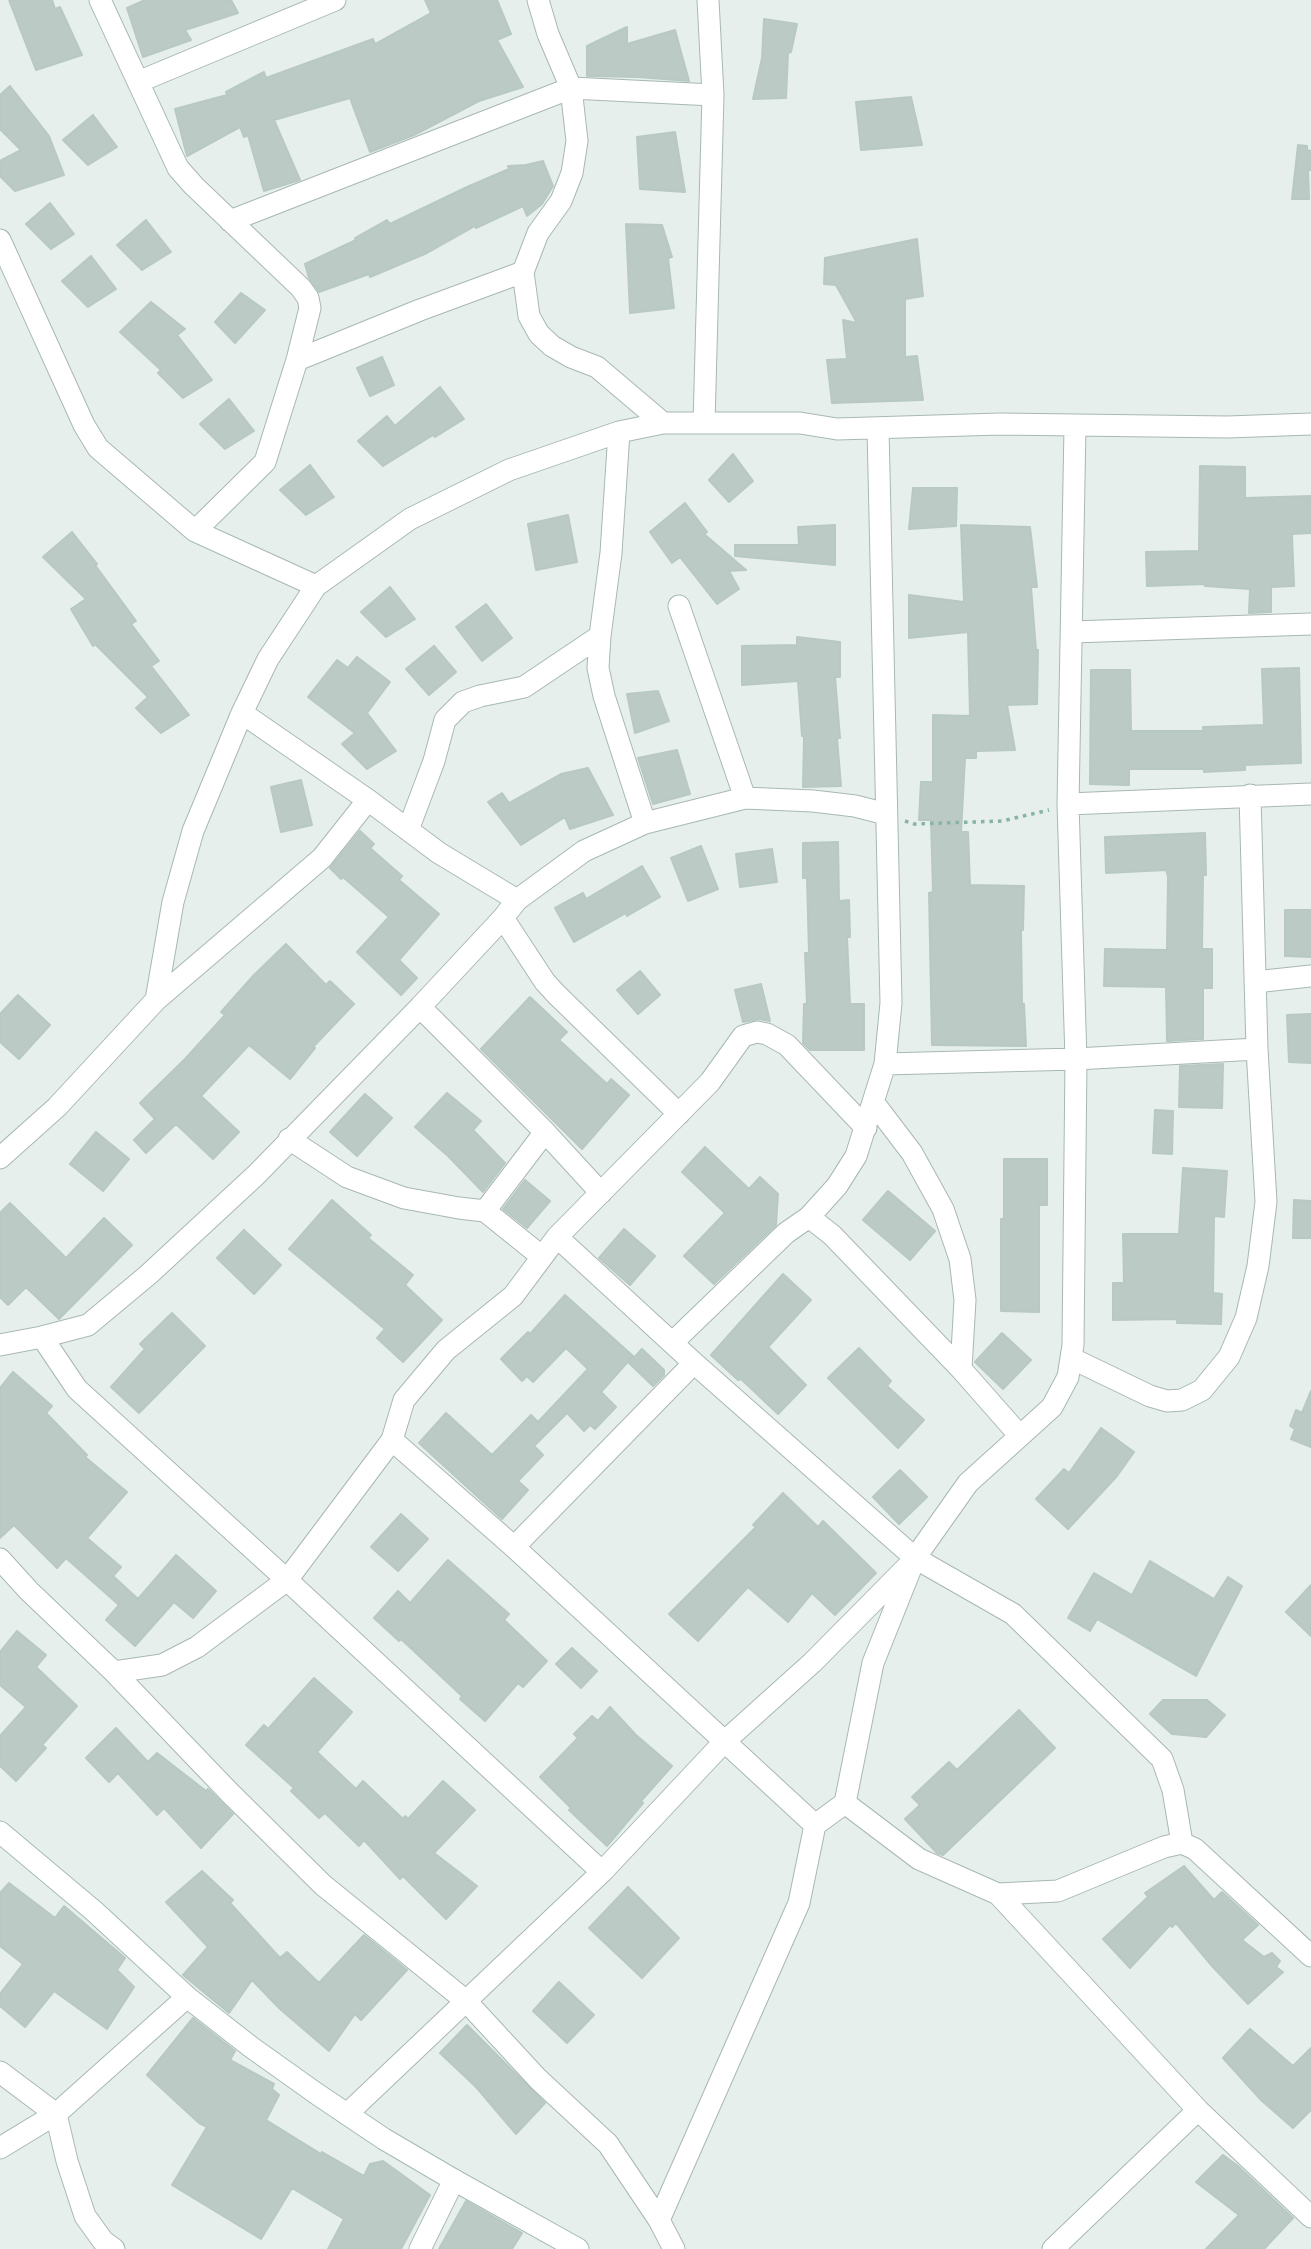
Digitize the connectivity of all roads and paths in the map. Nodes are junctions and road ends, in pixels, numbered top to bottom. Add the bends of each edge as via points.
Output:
1 (100, 0) edge
2 (335, 0) edge
3 (538, 0) edge
4 (708, 0) edge
5 (285, 10) edge
6 (138, 82) junction
7 (571, 88) junction
8 (713, 95) junction
9 (230, 221) junction
10 (0, 240) edge
11 (523, 272) junction
12 (297, 360) junction
13 (663, 423) junction
14 (704, 423) junction
15 (1311, 425) edge
16 (1075, 426) junction
17 (878, 428) junction
18 (619, 432) junction
19 (195, 531) junction
20 (316, 586) junction
21 (679, 606) dead end
22 (1311, 624) edge
23 (1072, 632) junction
24 (600, 636) junction
25 (242, 713) junction
26 (1311, 794) edge
27 (1250, 795) junction
28 (746, 798) junction
29 (368, 800) junction
30 (1069, 804) junction
31 (887, 814) junction
32 (645, 823) junction
33 (408, 830) junction
34 (517, 900) junction
35 (503, 918) junction
36 (1311, 976) edge
37 (1255, 982) junction
38 (156, 1000) junction
39 (420, 1007) junction
40 (1257, 1049) junction
41 (1076, 1059) junction
42 (885, 1064) junction
43 (874, 1103) junction
44 (679, 1114) junction
45 (866, 1128) junction
46 (545, 1132) junction
47 (289, 1139) junction
48 (1, 1157) edge
49 (601, 1194) junction
50 (485, 1211) junction
51 (809, 1217) junction
52 (557, 1237) junction
53 (541, 1256) junction
54 (42, 1338) junction
55 (672, 1343) junction
56 (0, 1345) edge
57 (1071, 1358) junction
58 (694, 1363) junction
59 (961, 1369) junction
60 (1020, 1436) junction
61 (392, 1440) junction
62 (514, 1547) junction
63 (915, 1558) junction
64 (0, 1559) edge
65 (287, 1580) junction
66 (114, 1672) junction
67 (724, 1742) junction
68 (845, 1803) junction
69 (815, 1825) junction
70 (0, 1832) edge
71 (1182, 1843) junction
72 (602, 1872) junction
73 (998, 1894) junction
74 (1311, 1956) edge
75 (187, 1997) junction
76 (466, 2001) junction
77 (0, 2072) edge
78 (1198, 2110) junction
79 (56, 2114) junction
80 (347, 2115) junction
81 (0, 2148) edge
82 (454, 2180) junction
83 (1311, 2217) edge
84 (659, 2220) junction
85 (114, 2249) edge
86 (420, 2249) edge
87 (578, 2249) edge
88 (674, 2249) edge
89 (1053, 2249) edge

1 - 6 street
2 - 5 street
3 - 7 street
4 - 8 street
5 - 6 street
6 - 9 street via 178,168
7 - 8 street
7 - 9 street
7 - 11 street via 577,141 572,173 561,201 538,233
8 - 14 street
9 - 12 street via 308,298 310,308
10 - 19 street via 98,448
11 - 12 street
11 - 13 street via 529,316 539,334 571,357 597,367
12 - 19 street via 265,462
13 - 14 street
13 - 18 street
14 - 17 street
15 - 16 street
16 - 17 street
16 - 23 street
17 - 31 street
18 - 20 street via 509,470 410,519
18 - 24 street
19 - 20 street
20 - 25 street via 268,659
21 - 28 street
22 - 23 street
23 - 30 street
24 - 32 street via 598,668 604,696
24 - 33 street via 524,687 463,702 445,720
25 - 29 street
25 - 38 street via 193,831 173,902
26 - 27 street
27 - 30 street
27 - 37 street
28 - 31 street via 813,801
28 - 32 street
29 - 33 street
29 - 38 street via 322,858
30 - 31 path via 1002,821 914,824
30 - 41 street
31 - 42 street via 891,1003
32 - 34 street via 584,852
33 - 34 street
34 - 35 street
35 - 39 street
35 - 44 street via 545,982
36 - 37 street
37 - 40 street
38 - 48 street via 57,1107
39 - 46 street
39 - 47 street
40 - 41 street
40 - 57 street via 1266,1202 1246,1318 1229,1357 1202,1391 1167,1401
41 - 42 street
41 - 57 street
42 - 43 street
43 - 45 street
43 - 59 street via 912,1153 937,1198 960,1259 965,1300
44 - 45 street via 710,1082 743,1036 757,1032 787,1045
44 - 49 street
45 - 51 street via 856,1156 837,1186
46 - 49 street
46 - 50 street
47 - 50 street via 347,1177 404,1198
47 - 54 street via 148,1275 88,1325
49 - 52 street
50 - 53 street
51 - 55 street via 786,1233
51 - 59 street
52 - 53 street
52 - 55 street
53 - 61 street via 513,1296 446,1350 404,1400
54 - 56 street
54 - 65 street via 77,1388
55 - 58 street
57 - 60 street via 1068,1377 1052,1407
58 - 62 street
58 - 63 street
59 - 60 street
60 - 63 street via 968,1483
61 - 62 street
61 - 65 street
62 - 67 street
63 - 67 street via 813,1662
63 - 68 street via 873,1663
63 - 71 street via 1013,1614 1161,1759 1173,1790
64 - 66 street
65 - 66 street via 197,1647 162,1665
65 - 72 street
66 - 76 street via 323,1885
67 - 69 street
67 - 72 street
68 - 69 street
68 - 73 street via 919,1859
69 - 84 street via 799,1903
70 - 75 street
71 - 73 street via 1058,1891
71 - 74 street via 1195,1849
72 - 76 street
73 - 78 street
75 - 79 street
75 - 80 street
76 - 80 street
76 - 84 street via 538,2079 608,2144
77 - 79 street
78 - 83 street
78 - 89 street
79 - 81 street
79 - 85 street via 85,2216
80 - 82 street
82 - 86 street
82 - 87 street
84 - 88 street

